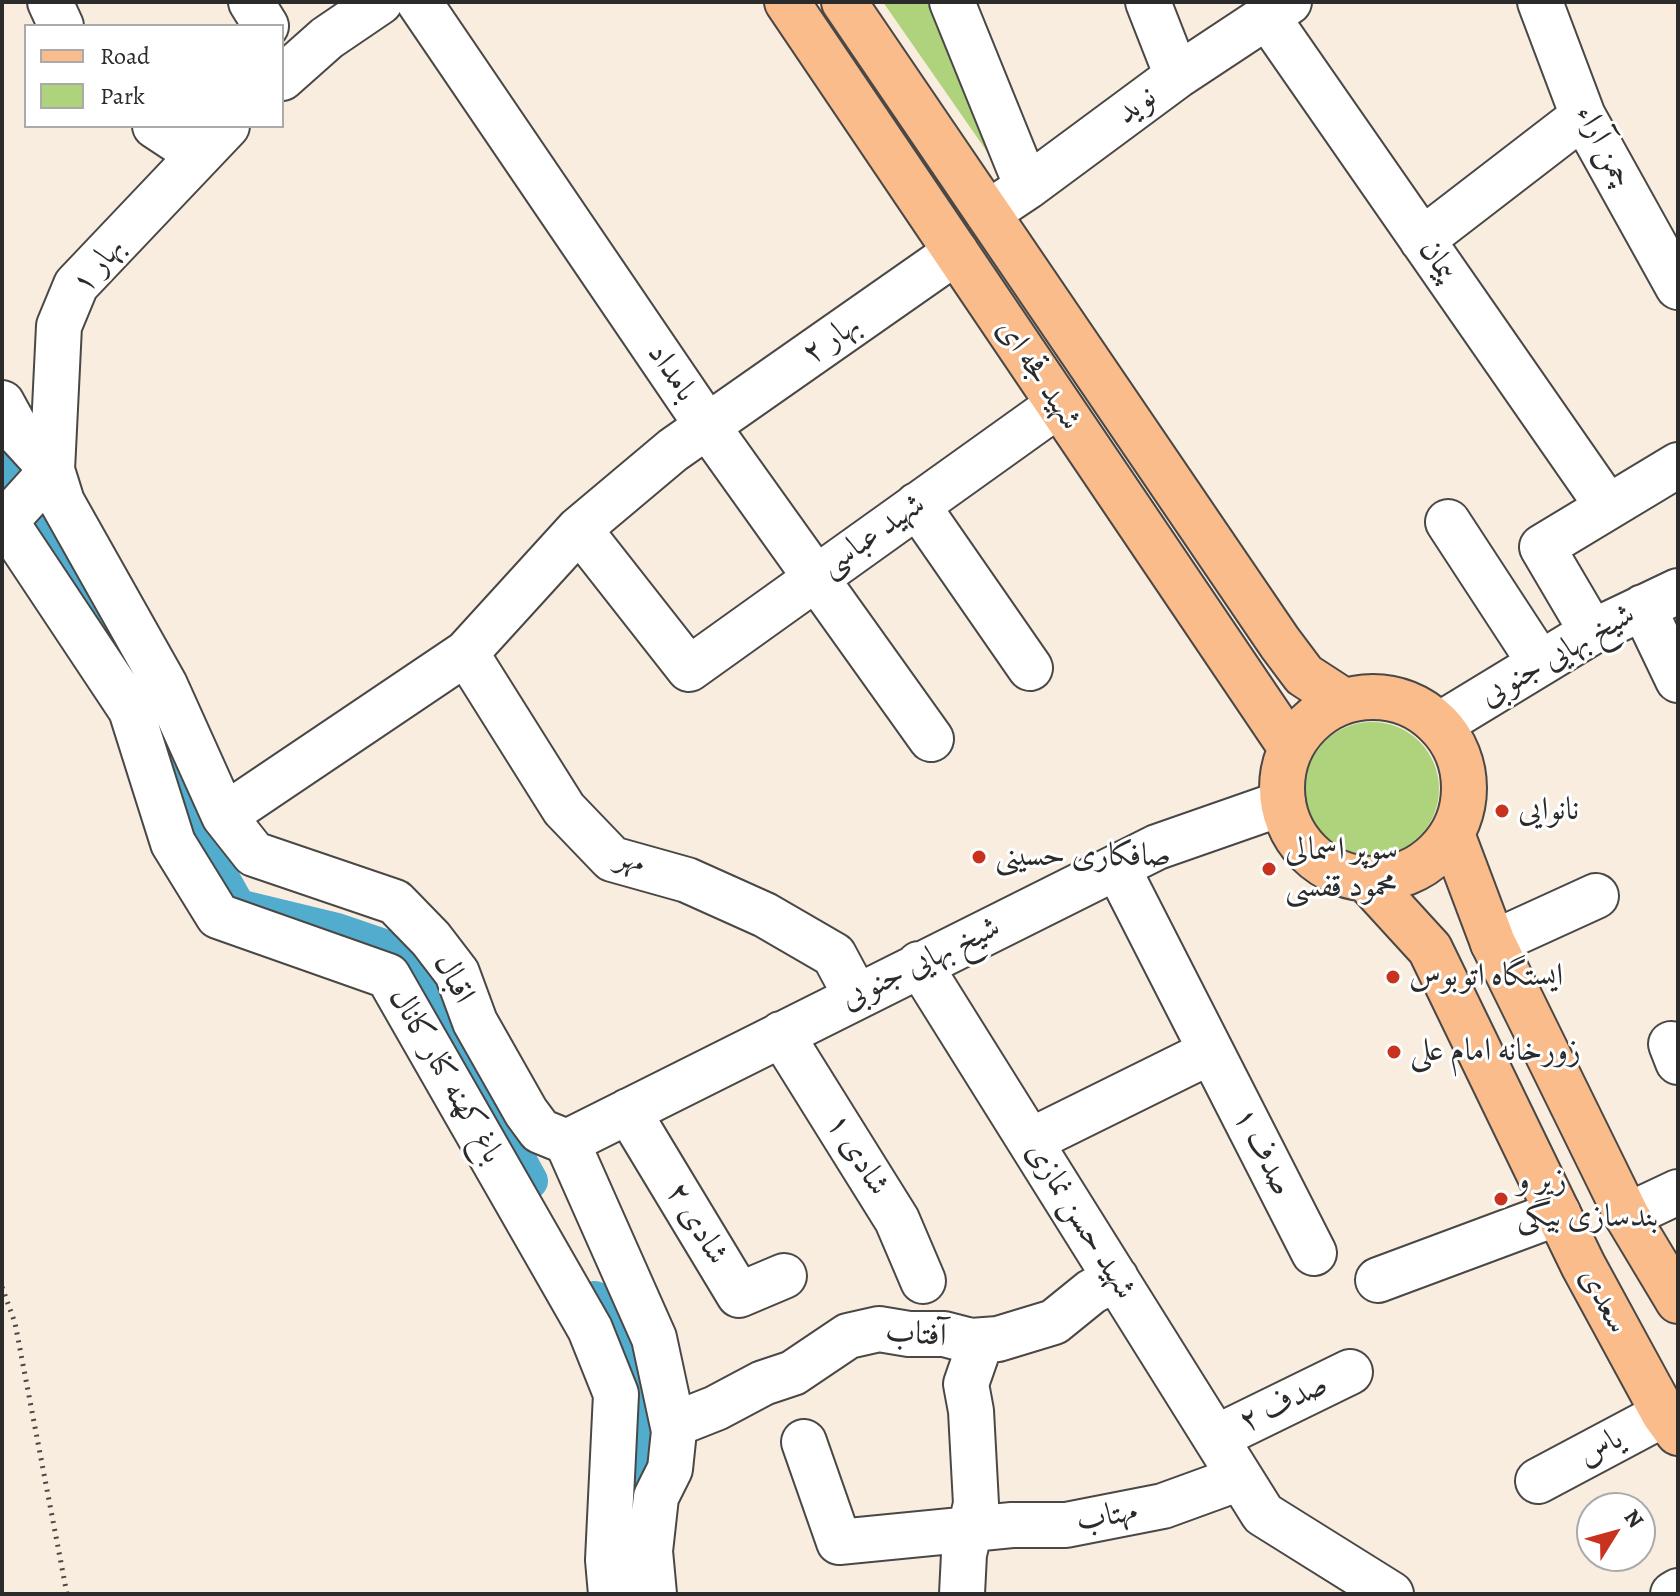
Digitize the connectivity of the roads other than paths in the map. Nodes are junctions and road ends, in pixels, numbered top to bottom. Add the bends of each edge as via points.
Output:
1 (50, 2) edge
2 (251, 2) edge
3 (380, 2) edge
4 (419, 2) edge
5 (787, 2) edge
6 (844, 2) edge
7 (952, 2) edge
8 (1148, 2) edge
9 (1540, 2) edge
10 (1278, 9) edge
11 (60, 24) edge
12 (265, 24) edge
13 (286, 66) edge
14 (1177, 76) junction
15 (1583, 116) junction
16 (163, 128) edge
17 (213, 140) edge
18 (1027, 187) junction
19 (988, 213) junction
20 (1422, 240) junction
21 (956, 252) junction
22 (1678, 287) edge
23 (2, 403) edge
24 (1058, 405) junction
25 (708, 427) junction
26 (1678, 465) edge
27 (52, 470) junction
28 (917, 505) junction
29 (1608, 507) junction
30 (4, 519) edge
31 (1448, 522) dead end
32 (579, 529) junction
33 (815, 577) junction
34 (1661, 599) edge
35 (1592, 632) junction
36 (466, 653) junction
37 (1540, 663) junction
38 (1030, 668) dead end
39 (1678, 680) edge
40 (1344, 701) junction
41 (1439, 725) junction
42 (931, 739) dead end
43 (1291, 748) junction
44 (1283, 803) junction
45 (224, 816) junction
46 (1452, 834) junction
47 (1117, 867) junction
48 (1366, 879) junction
49 (1596, 896) dead end
50 (1493, 943) junction
51 (919, 964) junction
52 (856, 996) junction
53 (781, 1034) junction
54 (1210, 1052) junction
55 (628, 1111) junction
56 (1030, 1141) junction
57 (567, 1142) junction
58 (1678, 1192) edge
59 (1558, 1213) junction
60 (1627, 1216) junction
61 (1314, 1253) dead end
62 (784, 1276) dead end
63 (1116, 1278) junction
64 (1378, 1280) dead end
65 (923, 1281) dead end
66 (1678, 1301) edge
67 (981, 1341) junction
68 (1350, 1372) dead end
69 (1671, 1424) edge
70 (673, 1425) junction
71 (1217, 1437) junction
72 (804, 1442) dead end
73 (1240, 1478) junction
74 (1538, 1481) dead end
75 (968, 1530) junction
76 (611, 1594) edge
77 (654, 1594) edge
78 (962, 1594) edge
79 (1391, 1594) edge

1 - 11 street
2 - 12 street
3 - 13 street
4 - 25 street, بامداد
5 - 21 main road, شهید قجه ای
6 - 19 main road, شهید قجه ای
7 - 18 street
8 - 14 street
9 - 15 street, چمن آراء
10 - 14 street, نوید
10 - 20 street, پیمان
14 - 18 street, نوید
15 - 20 street
15 - 22 street, چمن آراء
16 - 17 street
17 - 27 street, بهار ۱ via 76,285 59,326
18 - 19 street, نوید
19 - 40 main road, شهید قجه ای via 1280,643 1304,675
20 - 29 street, پیمان
21 - 24 main road, شهید قجه ای
21 - 25 street, بهار ۲
23 - 27 street via 19,434
24 - 28 street, شهید عباسی
24 - 43 main road, شهید قجه ای
25 - 32 street
25 - 33 street, بامداد
26 - 29 street
27 - 30 street
27 - 45 street, اقبال via 62,502 165,685
28 - 33 street, شهید عباسی
28 - 38 street
29 - 35 street via 1542,547
30 - 76 street, باغ کهنه کنار کانال via 131,710 173,843 218,916 388,976 590,1329 616,1394
31 - 37 street
32 - 33 street, شهید عباسی via 689,669
32 - 36 street
33 - 42 street, بامداد
34 - 35 street, شیخ بهایی جنوبی
34 - 39 street
35 - 37 street, شیخ بهایی جنوبی
36 - 45 street
36 - 52 street, مهر via 564,809 612,859 687,880 765,915 834,955
37 - 41 street, شیخ بهایی جنوبی
40 - 41 main road via 1369,696 1395,699 1419,708
40 - 43 main road via 1322,711
41 - 46 main road via 1456,749 1464,777 1462,807
43 - 44 main road via 1283,775
44 - 47 street, شیخ بهایی جنوبی via 1157,847
44 - 48 main road via 1293,831 1312,855 1337,872
45 - 57 street, اقبال via 254,854 395,902 416,921 457,973 475,1022 526,1112 540,1131
46 - 48 main road via 1433,857 1408,872
46 - 50 main road, سعدی
47 - 51 street, شیخ بهایی جنوبی
47 - 54 street, صدف ۱
48 - 59 main road, سعدی via 1430,949
49 - 50 street
50 - 60 main road, سعدی
51 - 52 street, شیخ بهایی جنوبی
51 - 56 street, شهید حسن نمازی
52 - 53 street, شیخ بهایی جنوبی
53 - 55 street, شیخ بهایی جنوبی
53 - 65 street, شادی ۱ via 897,1220
54 - 56 street
54 - 61 street, صدف ۱
55 - 57 street, شیخ بهایی جنوبی
55 - 62 street, شادی ۲ via 739,1295
56 - 63 street, شهید حسن نمازی
57 - 70 street via 654,1338
58 - 60 street
59 - 64 street
59 - 69 main road, سعدی
60 - 66 main road, سعدی
63 - 67 street, آفتاب via 1054,1322
63 - 71 street, شهید حسن نمازی
67 - 70 street, آفتاب via 879,1329 848,1336 793,1373
67 - 75 street via 966,1384 976,1504
68 - 71 street, صدف ۲
69 - 74 street, یاس
70 - 77 street via 670,1469 656,1497 650,1551
71 - 73 street, شهید حسن نمازی
72 - 75 street, مهتاب via 839,1542
73 - 75 street, مهتاب via 1119,1516 1066,1525
73 - 79 street, شهید حسن نمازی via 1263,1514
75 - 78 street

